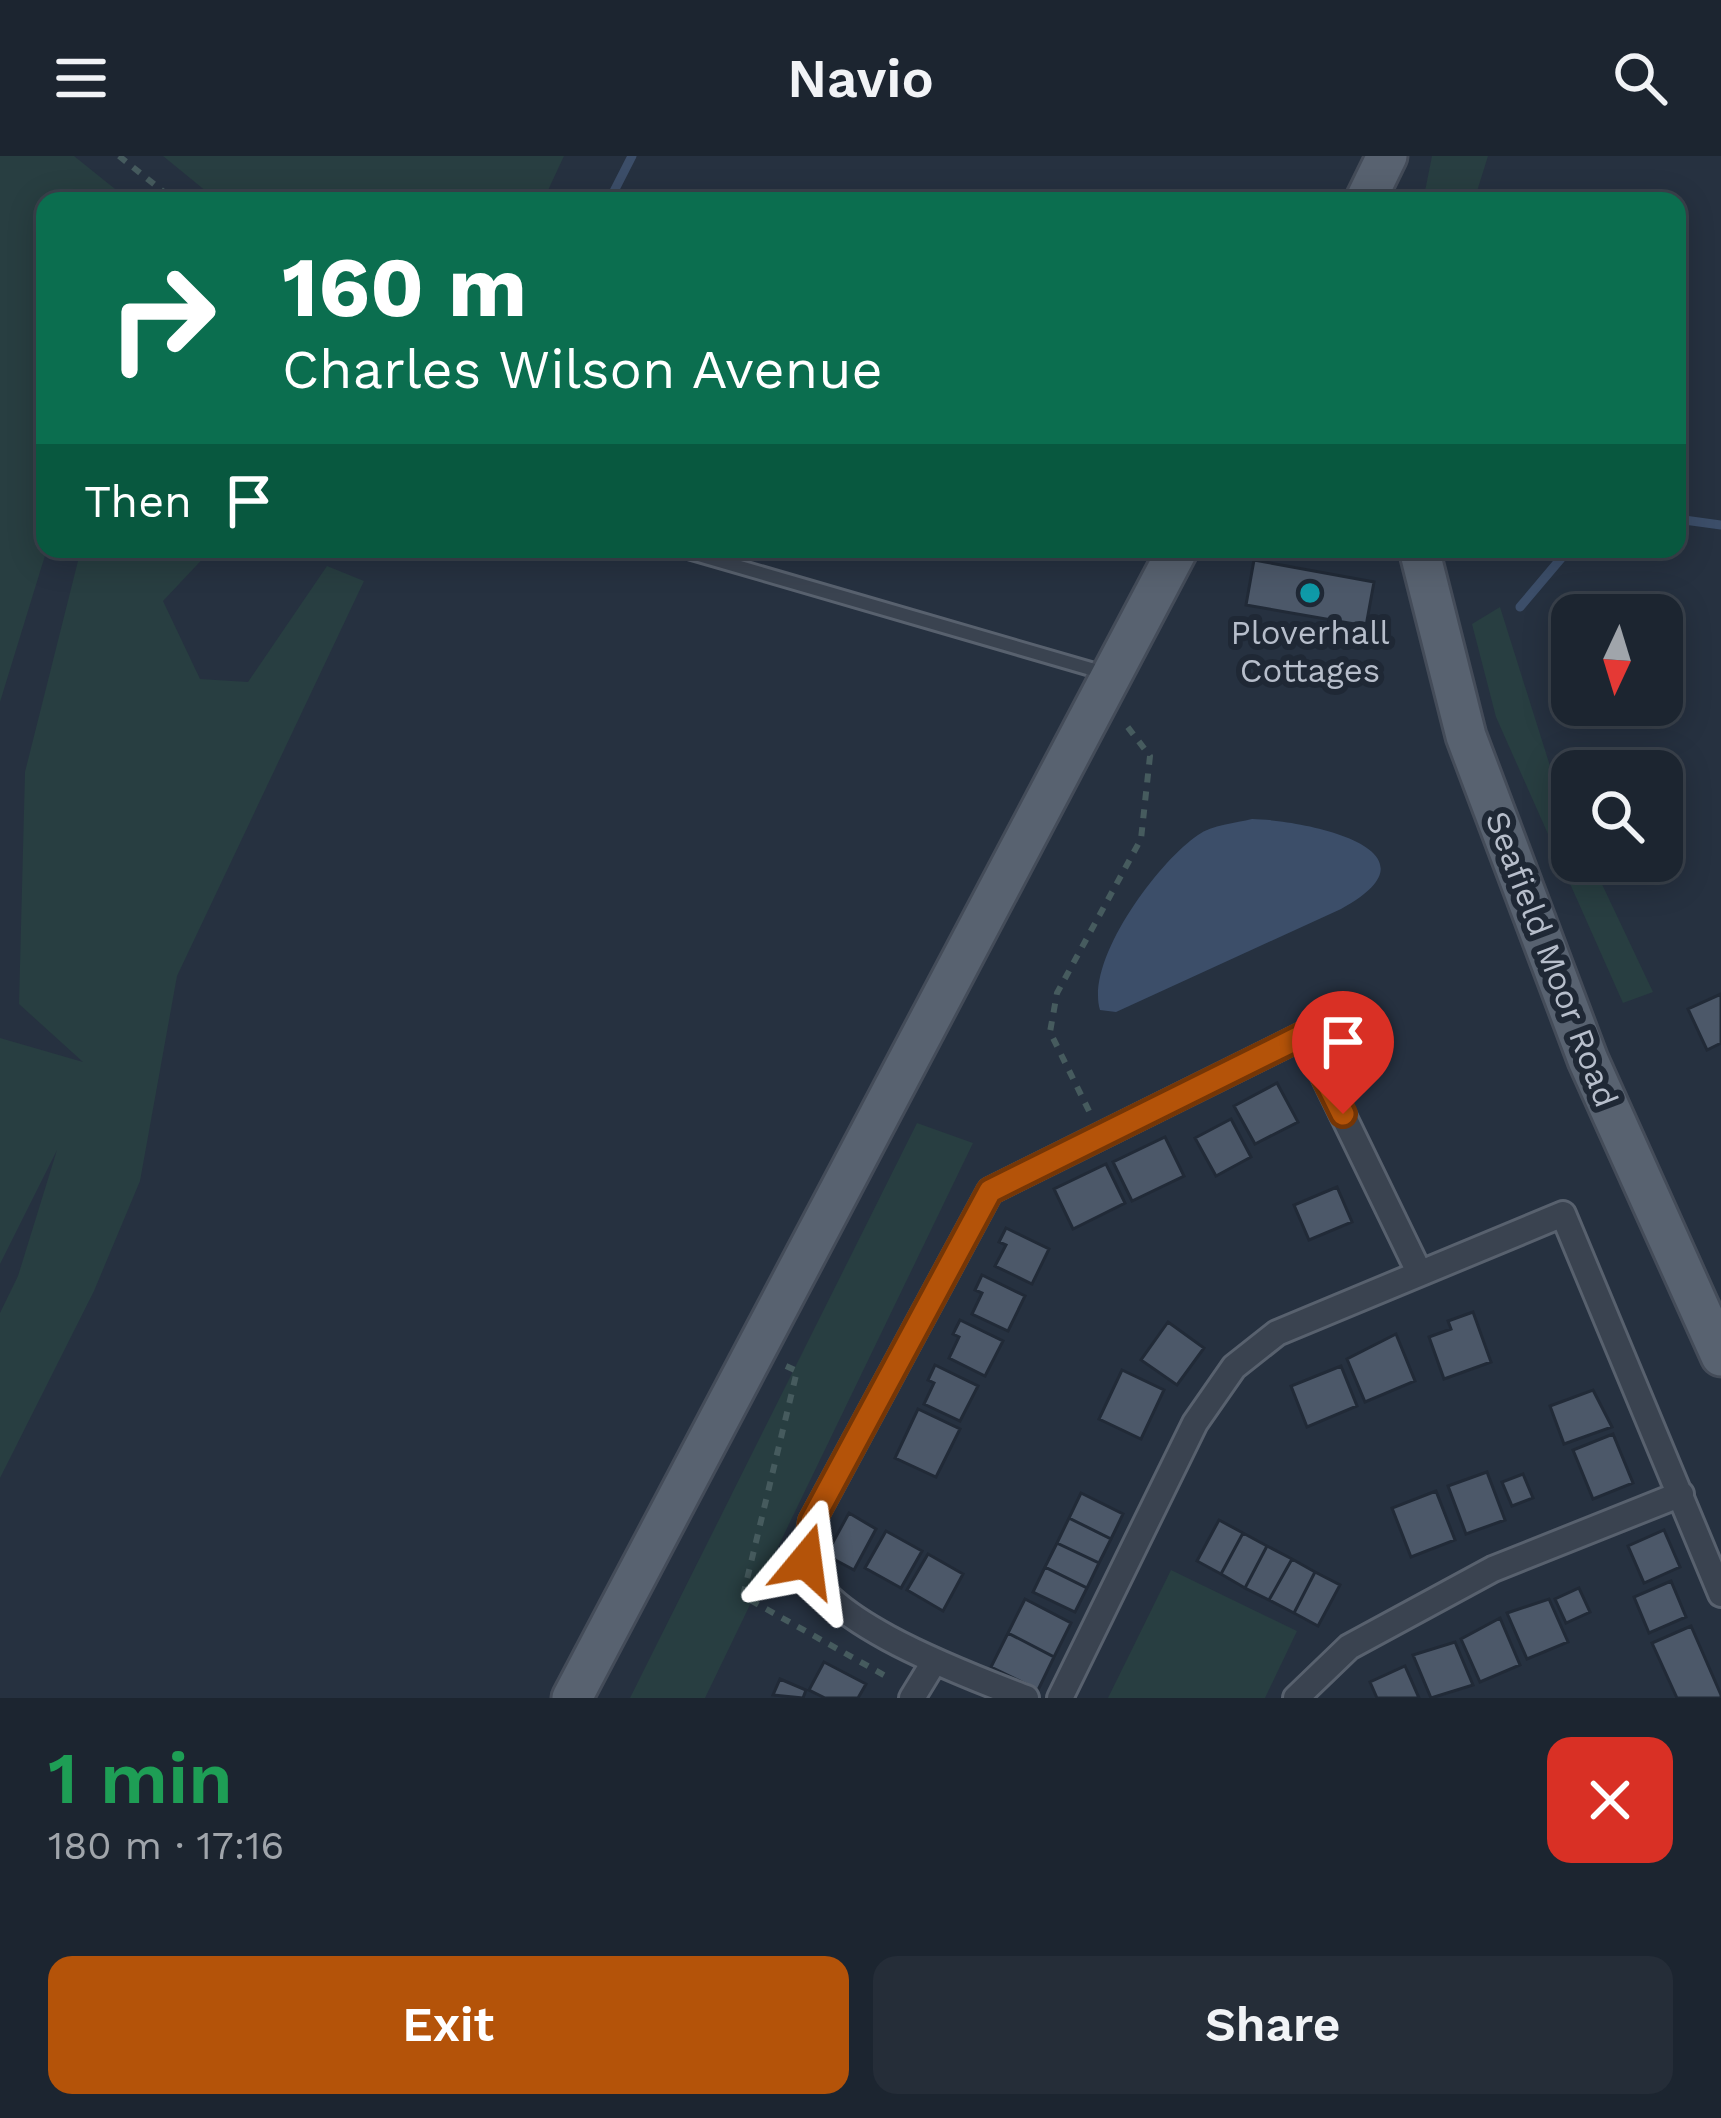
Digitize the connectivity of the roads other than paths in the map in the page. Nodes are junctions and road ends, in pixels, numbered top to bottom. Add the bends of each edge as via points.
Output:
1 (1388, 156) edge
2 (1370, 192) edge
3 (707, 558) edge
4 (1173, 558) edge
5 (1421, 558) edge
6 (1104, 683) junction
7 (1419, 1272) junction
8 (1721, 1356) edge
9 (1681, 1494) junction
10 (1721, 1594) edge
11 (934, 1661) junction
12 (572, 1698) edge
13 (913, 1698) edge
14 (1026, 1698) edge
15 (1060, 1698) edge
16 (1296, 1698) edge

1 - 2 main road
3 - 6 lane
4 - 6 main road
5 - 8 main road, Seafield Moor Road via 1490,801 1588,1060
6 - 12 main road
7 - 9 street via 1563,1214
7 - 11 street via 1304,1035 990,1191 812,1521 806,1561 827,1600
7 - 15 street via 1277,1333 1234,1367 1195,1423
9 - 10 street
9 - 16 street via 1493,1569 1349,1647
11 - 13 street
11 - 14 street

